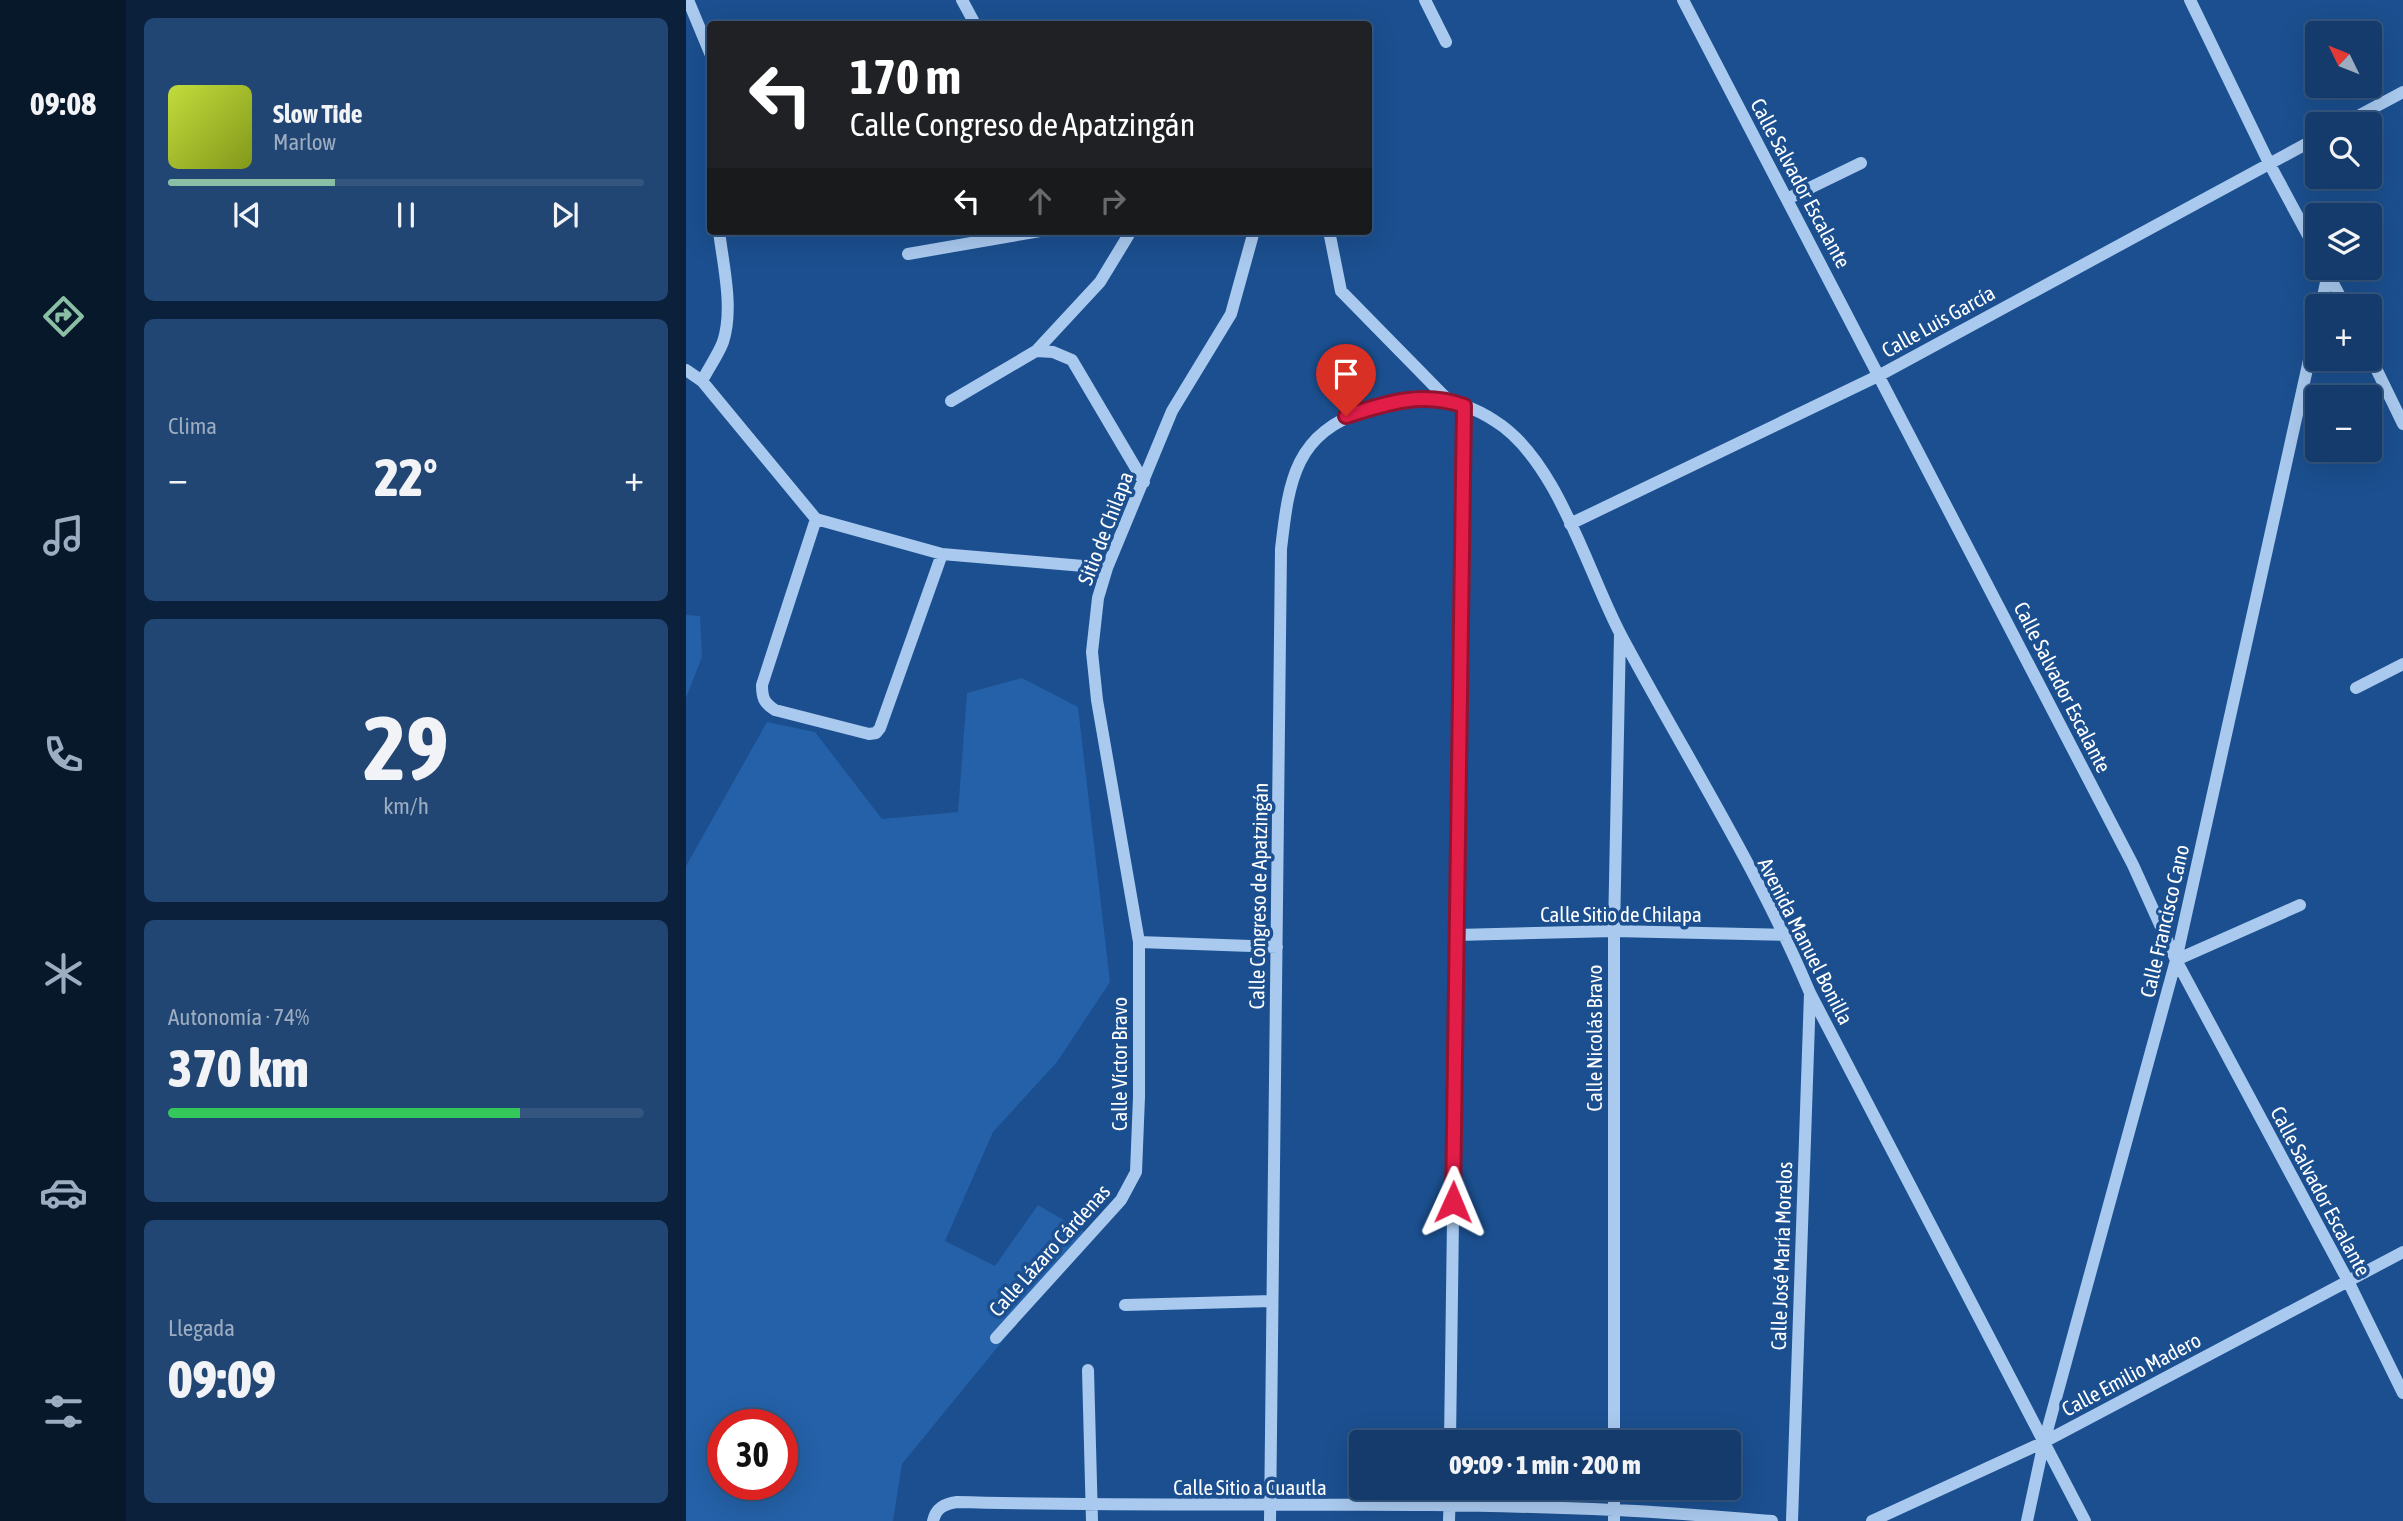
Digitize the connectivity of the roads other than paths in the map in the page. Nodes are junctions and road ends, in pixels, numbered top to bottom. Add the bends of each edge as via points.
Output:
1 (688, 0) edge
2 (962, 0) edge
3 (1425, 0) edge
4 (1683, 0) edge
5 (2190, 0) edge
6 (973, 21) edge
7 (1446, 42) dead end
8 (707, 46) edge
9 (2403, 93) edge
10 (2366, 112) edge
11 (2305, 144) edge
12 (1861, 163) dead end
13 (2269, 163) junction
14 (1787, 199) junction
15 (2305, 230) edge
16 (719, 235) edge
17 (1017, 235) edge
18 (1129, 235) edge
19 (1253, 235) edge
20 (1330, 235) edge
21 (908, 254) dead end
22 (1036, 351) junction
23 (686, 370) edge
24 (2307, 371) edge
25 (2377, 371) edge
26 (1880, 375) junction
27 (702, 381) junction
28 (1448, 400) junction
29 (951, 401) dead end
30 (1464, 406) junction
31 (2403, 424) edge
32 (1144, 482) junction
33 (816, 519) junction
34 (1570, 524) junction
35 (942, 554) junction
36 (1107, 568) junction
37 (1620, 634) junction
38 (2403, 664) edge
39 (2356, 688) dead end
40 (2300, 905) dead end
41 (1614, 931) junction
42 (1786, 935) junction
43 (1456, 936) junction
44 (1139, 942) junction
45 (1277, 947) junction
46 (2176, 960) junction
47 (1810, 993) junction
48 (1130, 1186) joint
49 (2403, 1252) edge
50 (2348, 1281) junction
51 (1272, 1301) junction
52 (1125, 1305) dead end
53 (996, 1338) dead end
54 (1088, 1370) dead end
55 (2403, 1393) edge
56 (1450, 1430) edge
57 (1614, 1430) edge
58 (2044, 1442) junction
59 (1449, 1500) edge
60 (1093, 1506) junction
61 (1270, 1506) junction
62 (1449, 1507) junction
63 (1614, 1516) edge
64 (933, 1521) edge
65 (1092, 1521) edge
66 (1270, 1521) edge
67 (1449, 1521) edge
68 (1772, 1521) edge
69 (1792, 1521) edge
70 (1872, 1521) edge
71 (2027, 1521) edge
72 (2085, 1521) edge

1 - 8 street
2 - 6 street
3 - 7 street
4 - 14 street, Calle Salvador Escalante
5 - 13 street
9 - 10 street
11 - 13 street, Calle Luis García
12 - 14 street
13 - 15 street
13 - 26 street, Calle Luis García
14 - 26 street, Calle Salvador Escalante
16 - 27 street via 726,321 723,341
17 - 21 street
18 - 22 street via 1100,282
19 - 32 street, Sitio de Chilapa via 1231,314 1172,411
20 - 28 street via 1341,291
22 - 29 street
22 - 32 street via 1072,360
23 - 27 street
24 - 46 street, Calle Francisco Cano
25 - 31 street
26 - 34 street, Calle Luis García
26 - 46 street, Calle Salvador Escalante via 2133,864
27 - 33 street
28 - 30 street, Calle Congreso de Apatzingán
28 - 45 street, Calle Congreso de Apatzingán via 1389,402 1346,416 1314,440 1295,467 1280,549
30 - 34 street, Avenida Manuel Bonilla via 1495,421 1521,442
30 - 43 street
32 - 36 street, Sitio de Chilapa
33 - 35 street
33 - 35 street via 762,685 766,705 775,710 876,733
34 - 37 street, Avenida Manuel Bonilla
35 - 36 street
36 - 44 street, Sitio de Chilapa via 1098,598 1092,652
37 - 41 street, Calle Nicolás Bravo
37 - 42 street, Avenida Manuel Bonilla
38 - 39 street
40 - 46 street
41 - 42 street, Calle Sitio de Chilapa
41 - 43 street, Calle Sitio de Chilapa
41 - 57 street, Calle Nicolás Bravo
42 - 47 street, Avenida Manuel Bonilla
43 - 56 street
44 - 45 street
44 - 48 street, Calle Víctor Bravo via 1137,1159
45 - 51 street, Calle Congreso de Apatzingán
46 - 50 street, Calle Salvador Escalante
46 - 58 street, Calle Francisco Cano
47 - 58 street, Avenida Manuel Bonilla
47 - 69 street, Calle José María Morelos
48 - 53 street, Calle Lázaro Cárdenas
49 - 50 street, Calle Emilio Madero
50 - 55 street, Calle Salvador Escalante
50 - 58 street, Calle Emilio Madero
51 - 52 street
51 - 61 street, Calle Congreso de Apatzingán
54 - 60 street
58 - 70 street, Calle Emilio Madero
58 - 71 street, Calle Francisco Cano
58 - 72 street, Avenida Manuel Bonilla
59 - 62 street
60 - 61 street, Calle Sitio a Cuautla
60 - 64 street, Calle Sitio a Cuautla via 957,1502 939,1508
60 - 65 street
61 - 62 street, Calle Sitio a Cuautla
61 - 66 street, Calle Congreso de Apatzingán
62 - 63 street, Calle Sitio a Cuautla
62 - 67 street
63 - 68 street, Calle Sitio a Cuautla

